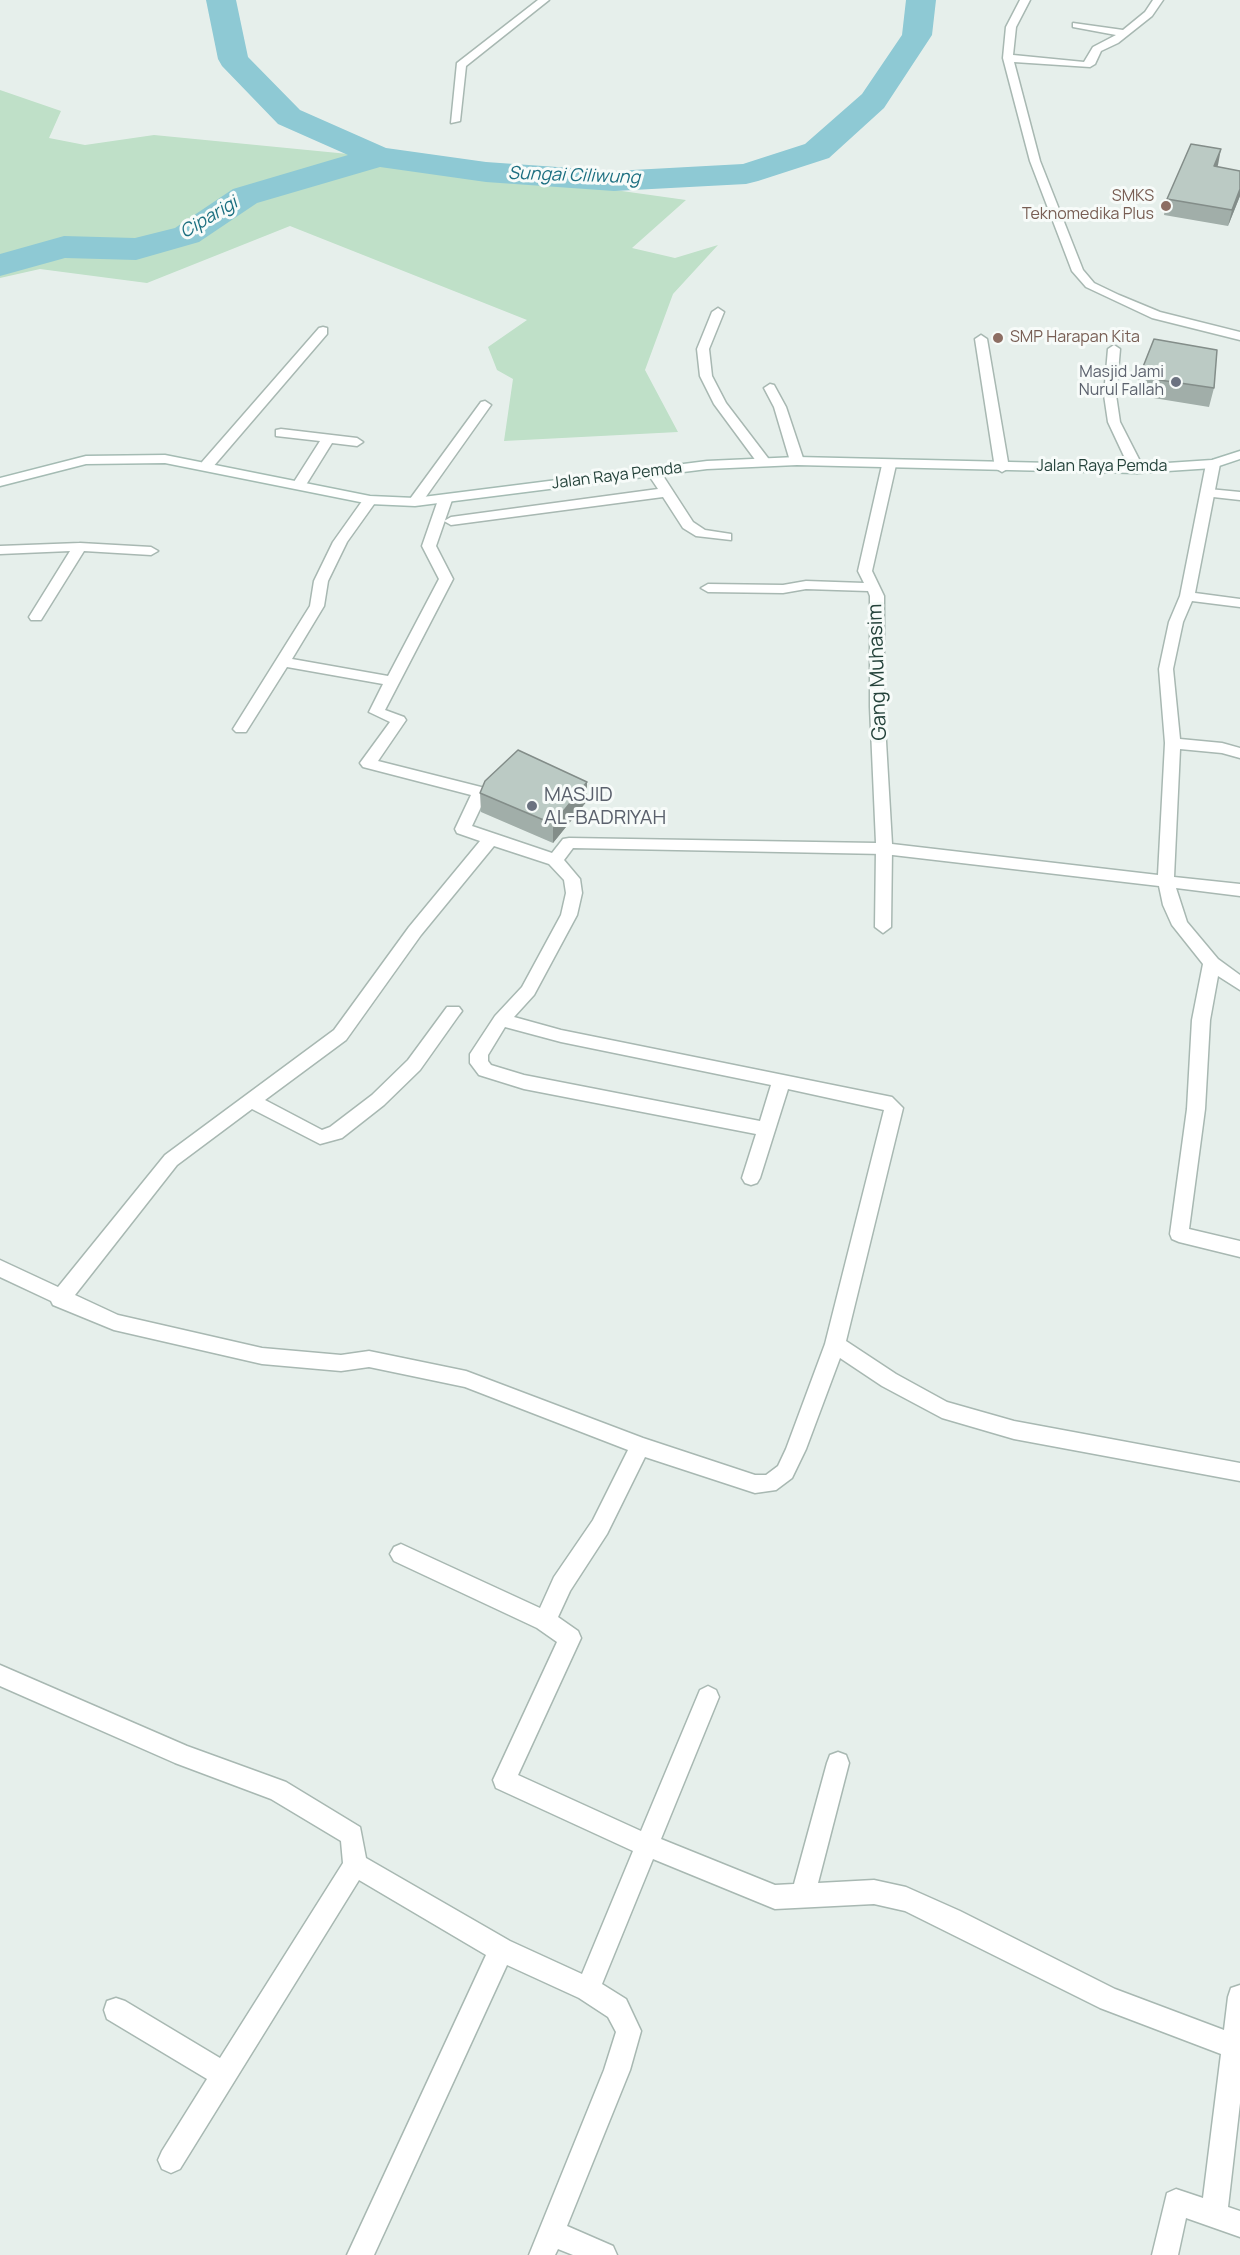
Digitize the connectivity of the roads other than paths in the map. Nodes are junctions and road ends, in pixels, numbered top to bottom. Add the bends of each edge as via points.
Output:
1 (544, 0) edge
2 (1024, 0) edge
3 (1158, 0) edge
4 (1076, 26) dead end
5 (1122, 33) junction
6 (1008, 58) junction
7 (455, 121) dead end
8 (718, 312) dead end
9 (323, 331) dead end
10 (1240, 336) edge
11 (981, 339) dead end
12 (1114, 349) dead end
13 (770, 388) dead end
14 (485, 405) dead end
15 (281, 433) dead end
16 (328, 439) junction
17 (357, 442) dead end
18 (1240, 455) edge
19 (798, 461) junction
20 (764, 462) junction
21 (1213, 464) junction
22 (207, 465) junction
23 (889, 465) junction
24 (1002, 468) junction
25 (1137, 469) junction
26 (653, 471) junction
27 (0, 482) edge
28 (299, 485) junction
29 (668, 492) junction
30 (1209, 494) junction
31 (1240, 496) edge
32 (451, 499) junction
33 (370, 500) junction
34 (415, 502) junction
35 (726, 537) dead end
36 (80, 547) junction
37 (0, 550) edge
38 (151, 551) dead end
39 (871, 587) junction
40 (708, 588) dead end
41 (1187, 596) junction
42 (1240, 603) edge
43 (36, 617) dead end
44 (284, 662) junction
45 (392, 681) junction
46 (241, 729) dead end
47 (1173, 743) junction
48 (1240, 753) edge
49 (491, 839) junction
50 (884, 849) junction
51 (555, 860) junction
52 (1166, 880) junction
53 (1240, 890) edge
54 (883, 927) dead end
55 (1212, 963) junction
56 (1240, 984) edge
57 (453, 1011) dead end
58 (501, 1020) junction
59 (781, 1082) junction
60 (252, 1101) junction
61 (757, 1126) dead end
62 (751, 1178) dead end
63 (1240, 1249) edge
64 (0, 1268) edge
65 (60, 1299) junction
66 (835, 1344) junction
67 (640, 1446) junction
68 (1240, 1472) edge
69 (401, 1554) dead end
70 (545, 1621) junction
71 (0, 1675) edge
72 (708, 1697) dead end
73 (838, 1763) dead end
74 (646, 1845) junction
75 (356, 1865) junction
76 (803, 1896) junction
77 (501, 1950) junction
78 (588, 1989) junction
79 (1240, 1997) edge
80 (116, 2010) dead end
81 (1237, 2048) edge
82 (223, 2074) junction
83 (171, 2160) dead end
84 (1214, 2215) junction
85 (1240, 2224) edge
86 (546, 2244) edge
87 (360, 2255) edge
88 (604, 2255) edge
89 (1165, 2255) edge

1 - 7 street via 461,65
2 - 6 street via 1011,27
3 - 5 street via 1149,14
4 - 5 street
5 - 6 street via 1115,41 1096,49 1086,65
6 - 10 street via 1035,160 1078,271 1086,281 1156,315
8 - 20 street via 703,349 706,376 720,404
9 - 22 street
11 - 24 street
12 - 25 street via 1110,395 1114,422
13 - 19 street
14 - 34 street
15 - 16 street
16 - 17 street
16 - 28 street
18 - 21 street, Jalan Raya Pemda
19 - 20 street, Jalan Raya Pemda
19 - 23 street, Jalan Raya Pemda
20 - 26 street, Jalan Raya Pemda
21 - 25 street, Jalan Raya Pemda
21 - 30 street
22 - 27 street, Jalan Raya Pemda via 165,459 86,460
22 - 28 street, Jalan Raya Pemda
23 - 24 street, Jalan Raya Pemda
23 - 39 street, Gang Muhasim via 865,571
24 - 25 street, Jalan Raya Pemda
26 - 29 street
26 - 32 street, Jalan Raya Pemda
28 - 33 street, Jalan Raya Pemda
29 - 32 street via 451,521
29 - 35 street via 688,525 701,533
30 - 31 street
30 - 41 street
32 - 34 street, Jalan Raya Pemda
32 - 45 street via 429,546 446,579
33 - 34 street, Jalan Raya Pemda
33 - 44 street via 340,542 321,581 317,606
36 - 37 street
36 - 38 street
36 - 43 street
39 - 40 street
39 - 50 street, Gang Muhasim via 877,596
41 - 42 street
41 - 47 street via 1176,622 1166,669
44 - 45 street
44 - 46 street
45 - 49 street via 376,712 399,720 368,763 480,792 463,829
47 - 48 street
47 - 52 street
49 - 51 street
49 - 60 street via 415,931 340,1035
50 - 51 street via 569,843
50 - 52 street
50 - 54 street, Gang Muhasim
51 - 58 street via 572,879 574,893 569,915 528,991
52 - 53 street
52 - 55 street via 1180,925
55 - 56 street
55 - 63 street via 1201,1020 1196,1109 1179,1234
57 - 60 street via 414,1065 336,1133 320,1137
58 - 59 street
58 - 61 street via 479,1054 479,1063 485,1070 524,1083
59 - 62 street
59 - 66 street via 886,1102 894,1108
60 - 65 street via 171,1160
64 - 65 street
65 - 67 street via 114,1322 262,1356 341,1363 369,1359 466,1379
66 - 67 street via 785,1473 769,1484 755,1484
66 - 68 street via 942,1409 1014,1430
67 - 70 street via 600,1527 562,1584
69 - 70 street
70 - 74 street via 570,1638 504,1780
71 - 75 street via 183,1755 278,1790 352,1835
72 - 74 street
73 - 76 street
74 - 76 street via 775,1897
74 - 78 street
75 - 77 street
75 - 82 street
76 - 81 street via 874,1892 906,1899 1109,1999
77 - 78 street
77 - 87 street
78 - 86 street via 617,2008 629,2031
79 - 81 street
80 - 82 street
81 - 84 street
82 - 83 street
84 - 85 street
84 - 89 street via 1176,2202
86 - 88 street

